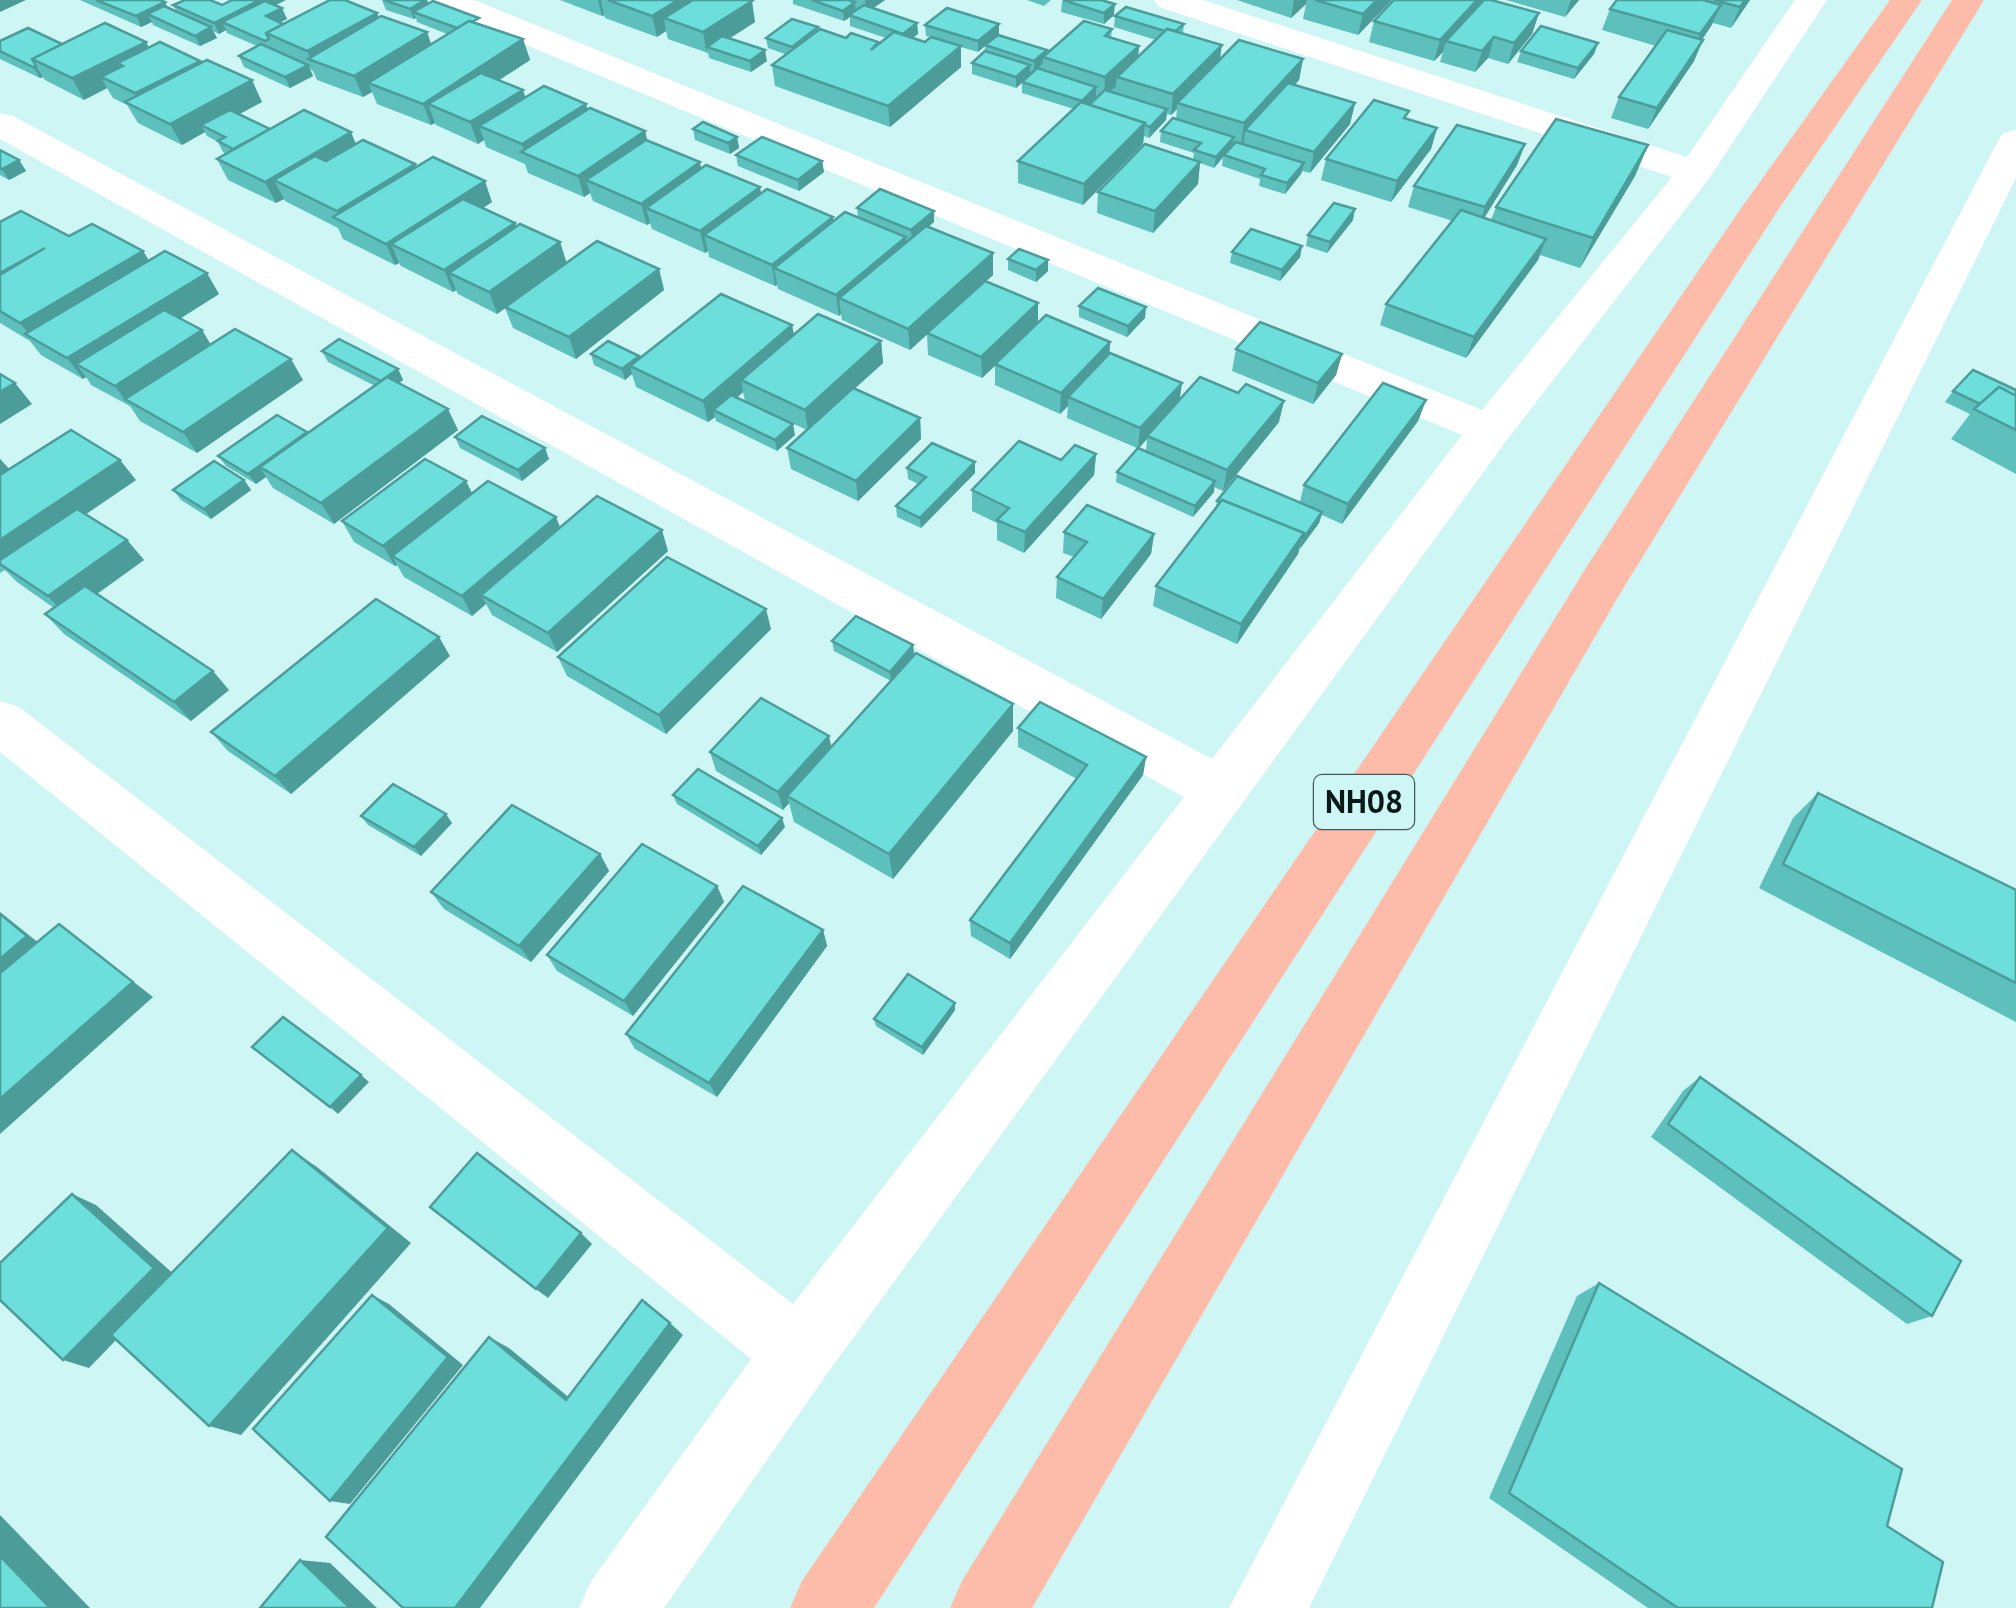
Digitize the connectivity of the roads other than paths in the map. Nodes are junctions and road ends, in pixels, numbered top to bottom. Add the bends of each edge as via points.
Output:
1 (446, 0) edge
2 (1170, 0) edge
3 (1906, 0) edge
4 (1968, 0) edge
5 (1799, 2) edge
6 (0, 124) edge
7 (2016, 141) edge
8 (1695, 172) junction
9 (1490, 430) junction
10 (0, 722) edge
11 (1222, 791) junction
12 (799, 1354) junction
13 (618, 1608) edge
14 (829, 1608) edge
15 (989, 1608) edge
16 (1268, 1608) edge

1 - 9 street
2 - 8 street
3 - 14 highway, NH08
4 - 15 highway, NH08 via 1601,584
5 - 8 street
6 - 11 street
7 - 16 street
8 - 9 street
9 - 11 street
10 - 12 street
11 - 12 street
12 - 13 street

